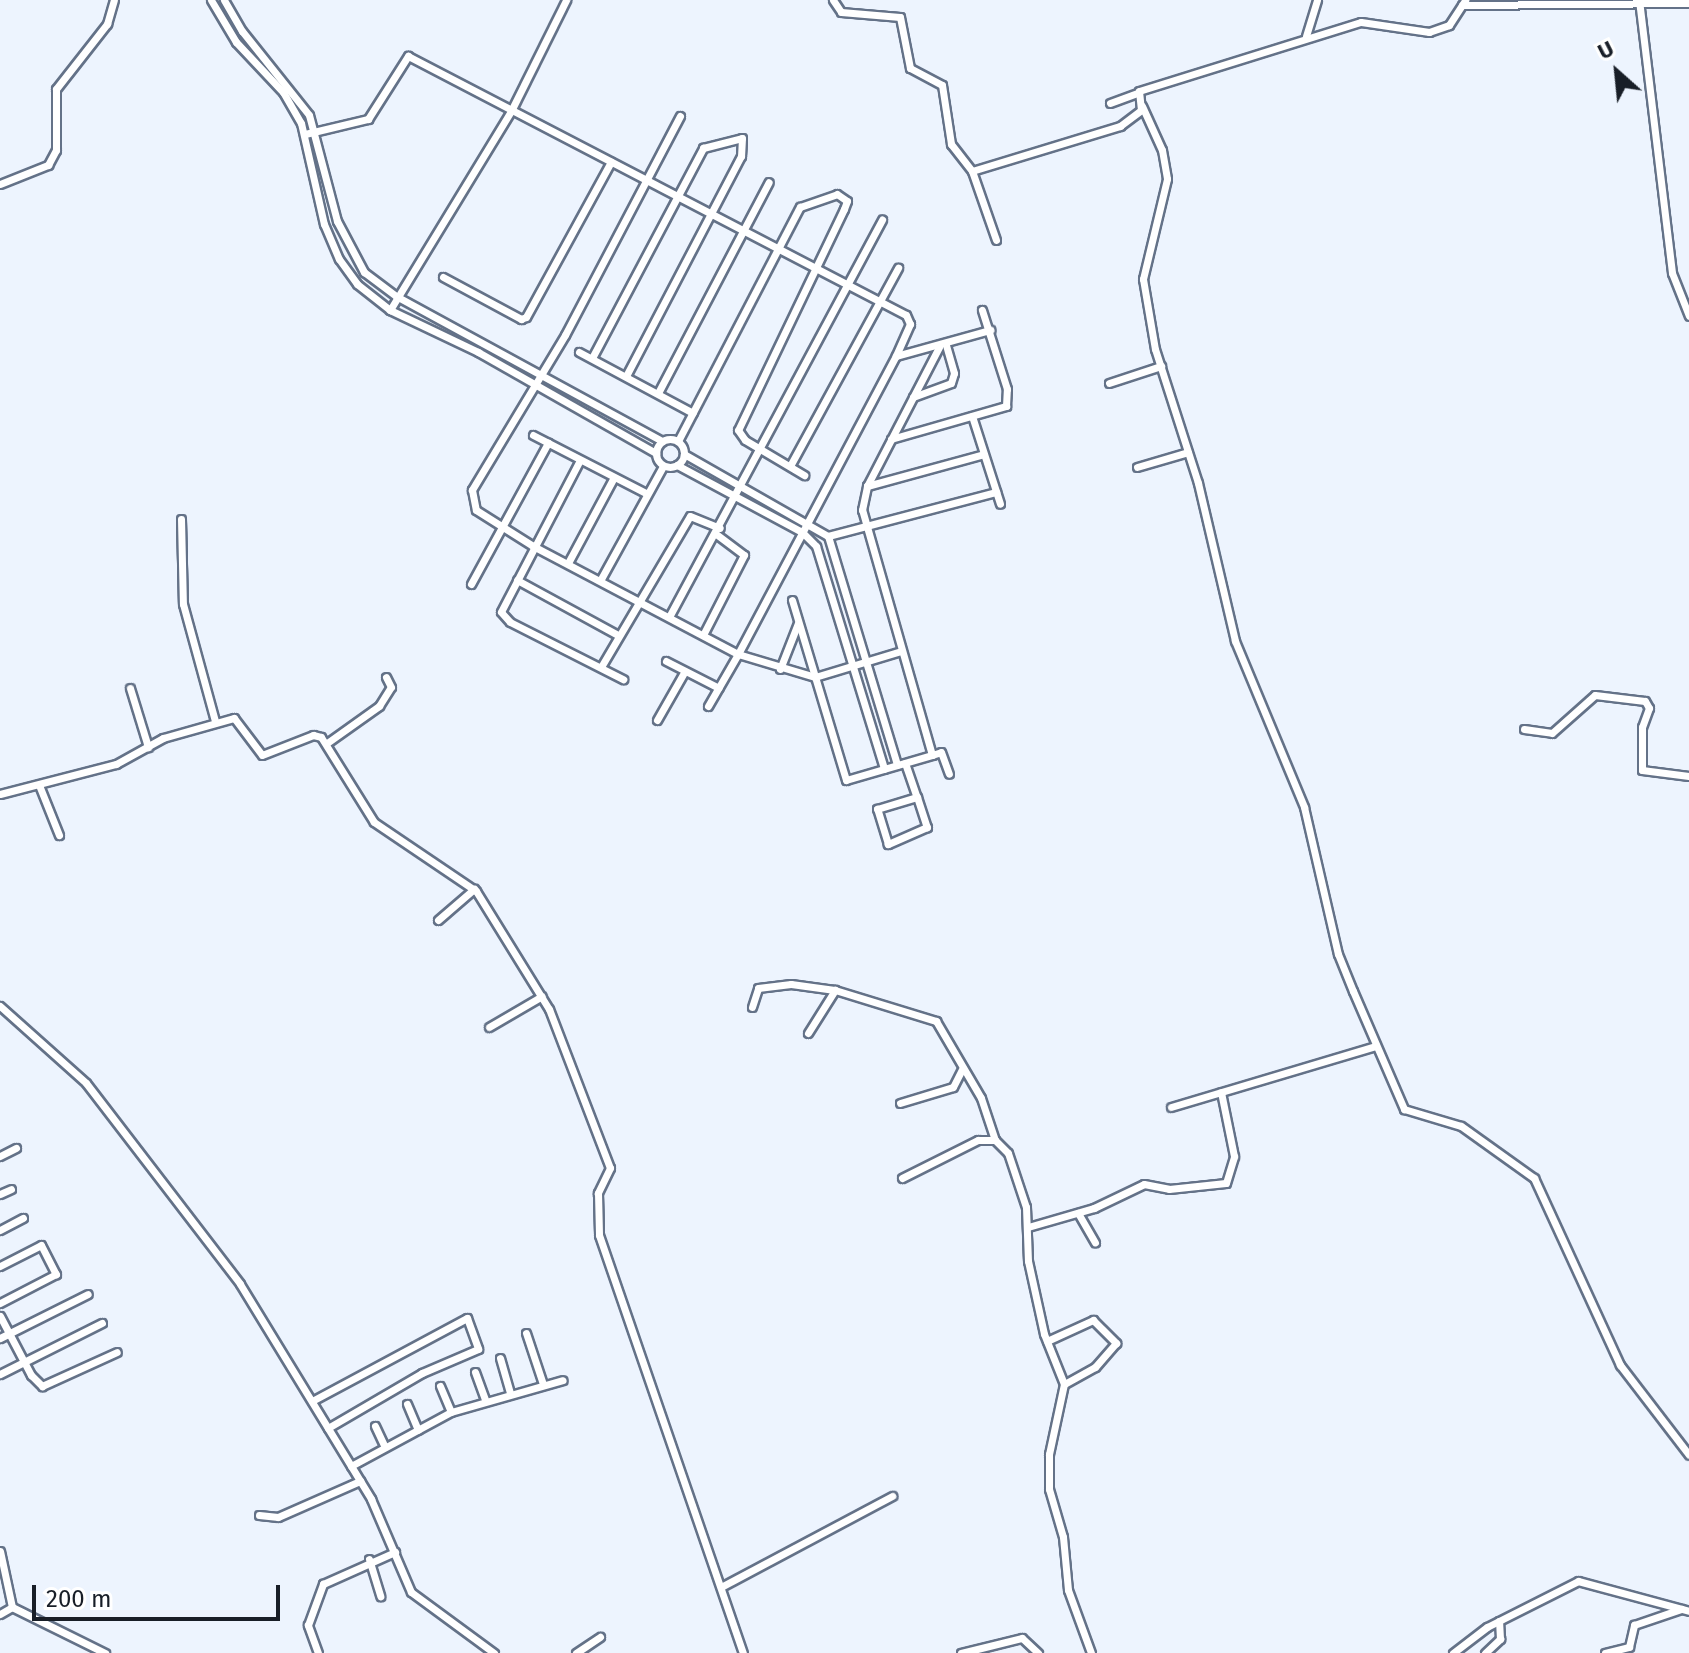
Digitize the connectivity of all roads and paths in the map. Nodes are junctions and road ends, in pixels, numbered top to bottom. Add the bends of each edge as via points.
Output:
1 (114, 0) edge
2 (211, 0) edge
3 (566, 0) edge
4 (833, 0) edge
5 (1317, 0) edge
6 (1464, 2) edge
7 (1639, 2) edge
8 (226, 3) edge
9 (1689, 3) edge
10 (218, 13) junction
11 (1306, 36) junction
12 (1137, 93) junction
13 (1110, 103) dead end
14 (1142, 106) junction
15 (512, 109) junction
16 (680, 116) dead end
17 (316, 130) junction
18 (305, 134) junction
19 (611, 162) junction
20 (972, 171) junction
21 (647, 177) junction
22 (769, 182) dead end
23 (0, 184) edge
24 (678, 195) junction
25 (711, 212) junction
26 (882, 219) dead end
27 (744, 230) junction
28 (996, 240) dead end
29 (779, 248) junction
30 (816, 268) junction
31 (898, 268) dead end
32 (443, 277) dead end
33 (848, 285) junction
34 (396, 296) junction
35 (880, 301) junction
36 (390, 310) junction
37 (982, 310) dead end
38 (1689, 316) edge
39 (990, 330) junction
40 (943, 346) junction
41 (579, 352) dead end
42 (896, 356) junction
43 (592, 358) junction
44 (1161, 366) junction
45 (541, 375) junction
46 (626, 376) junction
47 (1109, 383) dead end
48 (535, 387) junction
49 (658, 393) junction
50 (913, 397) junction
51 (693, 413) junction
52 (972, 416) junction
53 (533, 435) dead end
54 (891, 439) junction
55 (662, 441) junction
56 (678, 441) junction
57 (548, 443) junction
58 (760, 448) junction
59 (1188, 452) junction
60 (656, 453) junction
61 (684, 454) junction
62 (984, 454) junction
63 (580, 460) junction
64 (677, 465) junction
65 (663, 466) junction
66 (790, 466) junction
67 (1137, 467) dead end
68 (804, 475) dead end
69 (613, 479) junction
70 (741, 486) junction
71 (867, 486) junction
72 (996, 492) junction
73 (646, 493) junction
74 (735, 498) junction
75 (1000, 504) dead end
76 (181, 519) dead end
77 (809, 521) junction
78 (865, 527) junction
79 (502, 529) junction
80 (718, 531) junction
81 (802, 532) junction
82 (828, 536) junction
83 (533, 546) junction
84 (568, 563) junction
85 (601, 579) junction
86 (517, 580) junction
87 (471, 584) dead end
88 (638, 599) junction
89 (792, 600) dead end
90 (669, 617) junction
91 (798, 622) junction
92 (616, 634) junction
93 (703, 635) junction
94 (901, 651) junction
95 (738, 654) junction
96 (666, 661) dead end
97 (866, 661) junction
98 (853, 665) junction
99 (601, 667) junction
100 (780, 669) junction
101 (685, 671) junction
102 (386, 677) dead end
103 (815, 677) junction
104 (623, 679) dead end
105 (130, 688) dead end
106 (719, 688) junction
107 (708, 706) dead end
108 (657, 720) dead end
109 (215, 721) junction
110 (1524, 729) dead end
111 (327, 743) junction
112 (148, 747) junction
113 (932, 755) junction
114 (901, 764) junction
115 (884, 769) junction
116 (949, 774) dead end
117 (1689, 776) edge
118 (39, 785) junction
119 (0, 794) edge
120 (917, 797) junction
121 (59, 835) dead end
122 (474, 889) junction
123 (438, 920) dead end
124 (835, 990) junction
125 (542, 996) junction
126 (0, 1006) edge
127 (752, 1007) dead end
128 (489, 1027) dead end
129 (808, 1033) dead end
130 (1376, 1046) junction
131 (962, 1069) junction
132 (1221, 1092) junction
133 (900, 1103) dead end
134 (1171, 1107) dead end
135 (995, 1140) junction
136 (16, 1148) dead end
137 (0, 1156) edge
138 (902, 1178) dead end
139 (11, 1189) dead end
140 (0, 1194) edge
141 (1078, 1213) junction
142 (23, 1218) dead end
143 (1028, 1227) junction
144 (0, 1230) edge
145 (1095, 1242) dead end
146 (0, 1266) edge
147 (88, 1294) dead end
148 (0, 1303) edge
149 (0, 1316) edge
150 (102, 1323) dead end
151 (9, 1333) junction
152 (526, 1333) dead end
153 (0, 1338) edge
154 (1047, 1341) junction
155 (117, 1352) dead end
156 (500, 1358) dead end
157 (24, 1362) junction
158 (475, 1372) dead end
159 (0, 1374) edge
160 (563, 1380) dead end
161 (543, 1384) junction
162 (1064, 1384) junction
163 (440, 1386) dead end
164 (510, 1393) junction
165 (485, 1399) junction
166 (312, 1401) junction
167 (407, 1404) dead end
168 (451, 1412) junction
169 (375, 1426) dead end
170 (328, 1428) junction
171 (418, 1430) junction
172 (385, 1447) junction
173 (1689, 1455) edge
174 (351, 1466) junction
175 (360, 1481) junction
176 (892, 1496) dead end
177 (259, 1515) dead end
178 (0, 1551) edge
179 (395, 1552) junction
180 (369, 1559) junction
181 (721, 1587) junction
182 (380, 1596) dead end
183 (12, 1607) junction
184 (1685, 1610) edge
185 (0, 1614) edge
186 (1499, 1621) junction
187 (600, 1637) dead end
188 (105, 1653) edge
189 (318, 1653) edge
190 (494, 1653) edge
191 (576, 1653) edge
192 (743, 1653) edge
193 (961, 1653) edge
194 (1038, 1653) edge
195 (1091, 1653) edge
196 (1453, 1653) edge
197 (1485, 1653) edge
198 (1605, 1653) edge

1 - 23 street via 107,24 56,89 56,150 48,165
2 - 10 street
3 - 15 street
4 - 20 street via 841,12 900,17 910,68 942,85 951,144
5 - 11 street
6 - 7 street
6 - 11 street via 1447,27 1429,32 1361,22
7 - 9 street
7 - 38 street via 1672,273
8 - 10 street
8 - 17 street via 291,87
10 - 18 street via 236,42 283,92
11 - 12 street
12 - 13 street
12 - 14 street
14 - 20 street via 1139,114 1100,135
14 - 44 street via 1162,150 1167,179 1143,279
15 - 17 street via 408,56 368,119
15 - 19 street
15 - 34 street
16 - 21 street
17 - 18 street
17 - 34 street via 333,207 349,248 364,272
18 - 36 street via 324,224 339,259 357,284
19 - 21 street
19 - 32 street via 526,317
20 - 28 street
21 - 24 street
21 - 45 street
22 - 27 street
24 - 25 street
24 - 25 street via 703,148 742,138 741,156
24 - 43 street
25 - 27 street
25 - 46 street
26 - 33 street
27 - 29 street
27 - 49 street
29 - 30 street
29 - 30 street via 800,207 843,196 844,209
29 - 51 street
30 - 33 street
30 - 58 street via 740,423 740,435
31 - 35 street
33 - 35 street
33 - 58 street
34 - 36 street
34 - 45 street
35 - 42 street via 906,315 910,324
35 - 66 street
36 - 48 street
37 - 39 street
39 - 40 street
39 - 52 street via 1008,400 1000,411
40 - 42 street
40 - 50 street
40 - 50 street via 954,373 951,383
41 - 43 street
42 - 77 street
43 - 46 street
44 - 47 street
44 - 59 street
45 - 48 street
45 - 55 street
46 - 49 street
48 - 60 street
48 - 79 street via 472,490 476,510
49 - 51 street
50 - 54 street
51 - 56 street
52 - 54 street
52 - 62 street
53 - 57 street
54 - 71 street
55 - 56 street
55 - 60 street
56 - 61 street
57 - 63 street
57 - 79 street
58 - 66 street
58 - 70 street
59 - 67 street
59 - 130 street via 1238,652 1304,807 1338,954
60 - 65 street
61 - 64 street
61 - 70 street
62 - 71 street
62 - 72 street
63 - 69 street
63 - 83 street
64 - 65 street
64 - 74 street
65 - 73 street
66 - 68 street
69 - 73 street
69 - 84 street
70 - 74 street
70 - 77 street
71 - 78 street
72 - 75 street
72 - 78 street
73 - 85 street
74 - 80 street
74 - 81 street
76 - 109 street via 183,604
77 - 81 street
77 - 82 street
78 - 82 street
78 - 94 street
79 - 83 street
79 - 87 street
80 - 88 street via 690,516
80 - 90 street
80 - 93 street via 744,555
81 - 95 street
81 - 98 street via 816,546
82 - 97 street
83 - 84 street
83 - 86 street
84 - 85 street
85 - 88 street
86 - 92 street
86 - 99 street via 502,606 503,618
88 - 90 street
88 - 92 street
89 - 91 street
90 - 93 street
91 - 100 street
91 - 103 street
92 - 99 street
93 - 95 street
94 - 97 street
94 - 113 street
95 - 100 street
95 - 106 street
96 - 101 street
97 - 98 street
97 - 114 street
98 - 103 street
98 - 115 street
99 - 104 street
100 - 103 street
101 - 106 street
101 - 108 street
102 - 111 street via 391,687 379,706
103 - 115 street via 846,780
105 - 112 street
106 - 107 street
109 - 111 street via 238,719 262,755 313,735
109 - 112 street
110 - 117 street via 1554,732 1596,695 1645,701 1649,708 1642,727 1642,770
111 - 122 street via 361,807 381,829
112 - 118 street via 116,764
113 - 114 street
113 - 116 street via 941,752
114 - 115 street
114 - 120 street
118 - 119 street
118 - 121 street
120 - 120 street via 925,832 888,844 877,809
122 - 123 street
122 - 125 street
124 - 127 street via 760,986 754,990
124 - 129 street
124 - 131 street via 936,1021
125 - 128 street
125 - 181 street via 610,1168 598,1193 599,1235
126 - 166 street via 94,1093 240,1284
130 - 132 street
130 - 173 street via 1404,1109 1461,1126 1534,1178 1620,1365
131 - 133 street via 953,1087
131 - 135 street via 981,1098
132 - 134 street
132 - 141 street via 1234,1156 1226,1183 1169,1189 1144,1184
135 - 138 street via 978,1140
135 - 143 street via 1008,1153
136 - 137 street
139 - 140 street
141 - 143 street
141 - 145 street
142 - 144 street
143 - 154 street via 1030,1273
146 - 148 street via 41,1245 56,1274
147 - 151 street
149 - 151 street
150 - 157 street
151 - 153 street
151 - 157 street
152 - 161 street
154 - 162 street
154 - 162 street via 1093,1320 1117,1345 1095,1367
155 - 157 street via 42,1386
156 - 164 street
157 - 159 street
158 - 165 street
160 - 161 street
161 - 164 street
162 - 195 street via 1049,1454 1049,1489 1063,1537 1068,1590
163 - 168 street
164 - 165 street
165 - 168 street
166 - 170 street
166 - 170 street via 467,1318 478,1349 422,1373
167 - 171 street
168 - 171 street
169 - 172 street
170 - 174 street
171 - 172 street
172 - 174 street
174 - 175 street
175 - 177 street via 278,1517
175 - 179 street
176 - 181 street
178 - 183 street
179 - 180 street
179 - 190 street via 417,1598
180 - 182 street
180 - 189 street via 323,1584 308,1625
181 - 192 street
183 - 185 street
183 - 188 street
184 - 186 street via 1578,1581
184 - 198 street via 1634,1625 1629,1647
186 - 196 street
186 - 197 street via 1500,1639
187 - 191 street
193 - 194 street via 1022,1638

